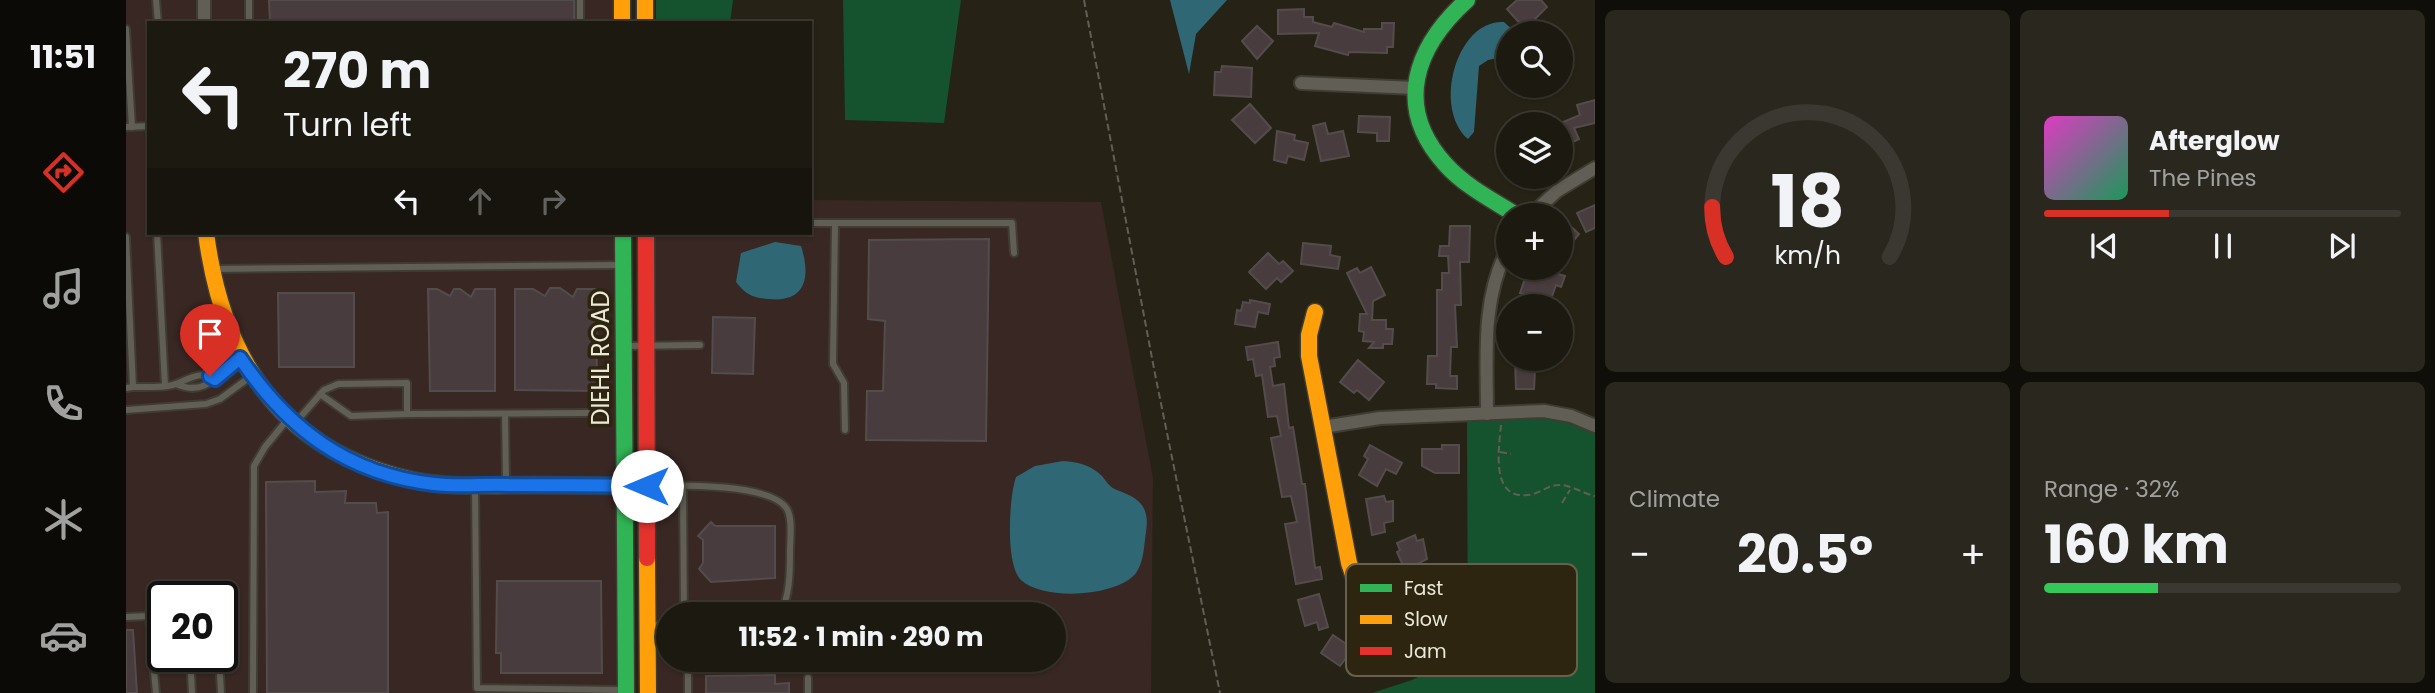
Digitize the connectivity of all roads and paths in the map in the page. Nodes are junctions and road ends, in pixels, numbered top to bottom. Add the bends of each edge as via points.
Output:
1 (156, 0) edge
2 (204, 0) edge
3 (249, 0) edge
4 (580, 0) edge
5 (622, 0) edge
6 (645, 0) edge
7 (1084, 0) edge
8 (1467, 0) edge
9 (158, 21) edge
10 (204, 21) edge
11 (249, 21) edge
12 (580, 21) edge
13 (622, 21) edge
14 (645, 21) edge
15 (126, 29) edge
16 (1301, 83) dead end
17 (1415, 88) junction
18 (129, 127) edge
19 (147, 127) edge
20 (1595, 168) edge
21 (1499, 203) edge
22 (1544, 203) edge
23 (812, 223) edge
24 (835, 224) junction
25 (157, 235) edge
26 (206, 235) edge
27 (623, 235) edge
28 (646, 235) edge
29 (126, 237) edge
30 (1014, 253) dead end
31 (623, 265) junction
32 (209, 270) junction
33 (1496, 278) edge
34 (1315, 312) dead end
35 (699, 345) dead end
36 (624, 346) junction
37 (646, 346) junction
38 (240, 358) junction
39 (252, 376) junction
40 (215, 379) junction
41 (176, 384) junction
42 (165, 386) junction
43 (130, 387) edge
44 (320, 394) junction
45 (126, 410) edge
46 (588, 413) dead end
47 (1502, 413) junction
48 (407, 414) junction
49 (505, 414) junction
50 (1487, 414) junction
51 (291, 421) junction
52 (1595, 426) edge
53 (1323, 427) junction
54 (845, 430) dead end
55 (1499, 452) junction
56 (1511, 454) dead end
57 (475, 485) junction
58 (506, 485) junction
59 (625, 486) junction
60 (647, 486) junction
61 (683, 486) junction
62 (1570, 489) junction
63 (1595, 496) edge
64 (1562, 503) dead end
65 (1349, 564) edge
66 (684, 602) edge
67 (785, 602) edge
68 (147, 615) edge
69 (126, 617) edge
70 (648, 625) junction
71 (656, 625) edge
72 (154, 672) edge
73 (191, 672) edge
74 (220, 672) edge
75 (688, 672) edge
76 (808, 678) dead end
77 (626, 691) edge
78 (156, 693) edge
79 (192, 693) edge
80 (221, 693) edge
81 (253, 693) edge
82 (648, 693) edge
83 (688, 693) edge
84 (808, 693) edge
85 (1220, 693) edge

1 - 9 lane
2 - 10 street
3 - 11 lane
4 - 12 lane
5 - 13 street
6 - 14 street
7 - 85 path
8 - 17 street via 1432,36
15 - 18 lane
16 - 17 street
17 - 21 street via 1420,118 1437,154 1456,174
18 - 19 lane
20 - 22 street
23 - 24 lane
24 - 30 lane via 1012,223
24 - 54 lane via 833,365 844,383
25 - 42 lane
26 - 32 street
27 - 31 street, DIEHL ROAD
28 - 37 street, DIEHL ROAD
29 - 43 lane
31 - 32 lane
31 - 36 street, DIEHL ROAD
32 - 38 street via 220,316
33 - 50 street via 1489,307
34 - 53 street via 1307,346
35 - 37 lane
36 - 37 lane
36 - 59 street, DIEHL ROAD
37 - 60 street, DIEHL ROAD
38 - 39 street
38 - 40 lane
39 - 45 lane via 206,404
39 - 51 street
40 - 41 lane via 186,377
40 - 41 lane via 200,388
41 - 42 lane
42 - 43 lane
44 - 48 lane via 351,416
44 - 48 lane via 338,384 407,383
44 - 51 lane
46 - 49 lane
47 - 50 street
47 - 52 street via 1554,412
47 - 55 path
48 - 49 lane
49 - 58 lane
50 - 53 street via 1380,418
51 - 57 street via 328,448 372,470 416,481
51 - 81 lane via 265,447 254,466
53 - 65 street
55 - 56 path
55 - 62 path via 1500,477 1511,492 1528,495 1562,484
57 - 58 street
57 - 77 lane via 477,688
58 - 59 street
59 - 60 lane
59 - 77 street, DIEHL ROAD
60 - 61 lane
60 - 70 street, DIEHL ROAD
61 - 66 lane
61 - 67 lane via 734,487 786,507 790,553
62 - 63 path
62 - 64 path
68 - 69 lane
70 - 71 lane
70 - 82 street, DIEHL ROAD
72 - 78 lane
73 - 79 lane
74 - 80 lane
75 - 83 lane
76 - 84 lane

